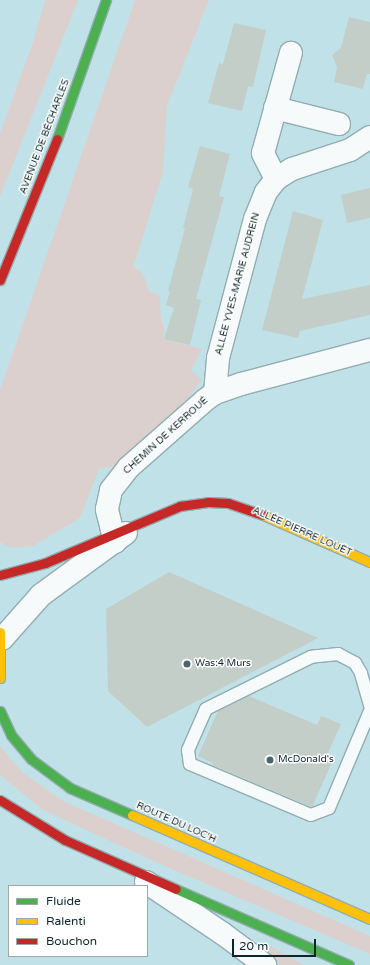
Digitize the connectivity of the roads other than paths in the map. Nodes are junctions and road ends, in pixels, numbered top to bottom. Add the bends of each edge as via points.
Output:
1 (106, 0) edge
2 (292, 53) dead end
3 (275, 108) junction
4 (339, 124) dead end
5 (370, 137) edge
6 (276, 179) junction
7 (0, 280) edge
8 (370, 350) edge
9 (215, 393) junction
10 (141, 521) joint
11 (113, 538) junction
12 (370, 562) edge
13 (0, 575) edge
14 (1, 636) edge
15 (0, 678) edge
16 (370, 705) edge
17 (0, 711) edge
18 (370, 711) edge
19 (0, 800) edge
20 (106, 857) junction
21 (370, 919) edge
22 (265, 965) edge
23 (349, 965) edge

1 - 7 main road, AVENUE DE BÉCHARLES via 59,133
2 - 3 street
3 - 4 street
3 - 6 street via 263,153 269,170
5 - 6 street, ALLÉE YVES-MARIE AUDREIN via 350,150 292,169
6 - 9 street, ALLÉE YVES-MARIE AUDREIN via 266,192 255,219 218,358
8 - 9 street, CHEMIN DE KERROUÉ
9 - 11 street, CHEMIN DE KERROUÉ via 128,468 119,479 107,499
10 - 11 street, ALLÉE PIERRE LOUËT
10 - 12 main road, ALLÉE PIERRE LOUËT via 195,504 228,503 273,518
11 - 13 main road, ALLÉE PIERRE LOUËT via 45,563
11 - 14 street, ALLÉE PIERRE LOUËT via 42,595
14 - 15 main road
16 - 18 lane via 361,673 355,663 338,654 311,657 206,709 188,750 190,764 311,815 329,808
17 - 21 main road, ROUTE DU LOC'H via 11,735 31,759 70,788
19 - 20 main road via 43,828
20 - 22 street via 222,933
20 - 23 main road

